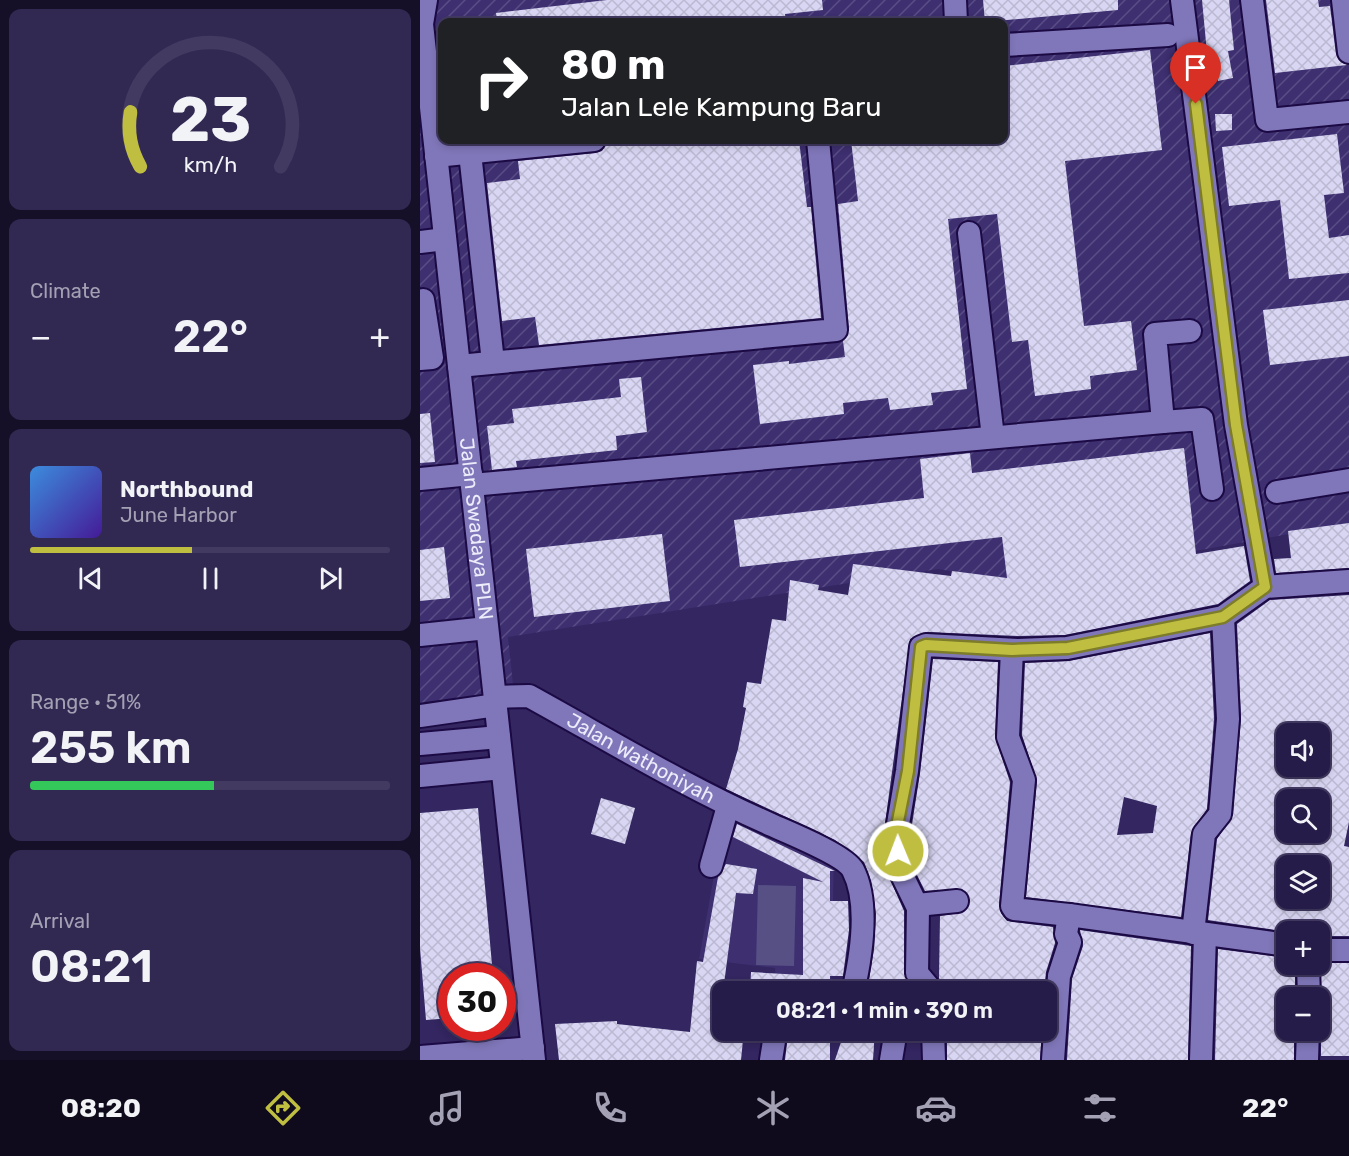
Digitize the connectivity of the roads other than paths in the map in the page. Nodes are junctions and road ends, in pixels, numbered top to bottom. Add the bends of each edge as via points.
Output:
1 (426, 0) edge
2 (955, 0) edge
3 (1182, 0) edge
4 (1252, 0) edge
5 (1342, 0) edge
6 (956, 18) edge
7 (1168, 35) dead end
8 (1008, 45) edge
9 (1349, 52) edge
10 (1349, 112) edge
11 (556, 144) edge
12 (818, 144) edge
13 (470, 153) junction
14 (436, 156) junction
15 (969, 233) dead end
16 (445, 239) junction
17 (420, 242) edge
18 (423, 300) dead end
19 (1191, 331) dead end
20 (426, 358) edge
21 (458, 360) junction
22 (494, 362) junction
23 (1163, 422) junction
24 (993, 437) junction
25 (420, 479) edge
26 (471, 479) junction
27 (1349, 480) edge
28 (1212, 489) dead end
29 (1277, 492) dead end
30 (1349, 581) edge
31 (1265, 587) junction
32 (1223, 617) junction
33 (487, 628) junction
34 (420, 634) edge
35 (1012, 650) junction
36 (495, 701) junction
37 (420, 716) edge
38 (499, 737) junction
39 (420, 744) edge
40 (502, 768) junction
41 (420, 776) edge
42 (728, 806) junction
43 (711, 866) dead end
44 (957, 902) dead end
45 (917, 905) junction
46 (1069, 915) junction
47 (1199, 934) junction
48 (1276, 944) edge
49 (1330, 950) edge
50 (1349, 950) edge
51 (854, 981) edge
52 (923, 981) edge
53 (894, 1041) edge
54 (933, 1041) edge
55 (1308, 1041) edge
56 (534, 1054) edge
57 (420, 1057) edge
58 (891, 1060) edge
59 (934, 1060) edge
60 (1053, 1060) edge
61 (1201, 1060) edge
62 (1307, 1060) edge

1 - 14 street, Jalan Swadaya PLN via 422,24
2 - 6 street
3 - 31 street via 1236,425
4 - 10 street via 1257,121
5 - 9 street
7 - 8 street
11 - 13 street
12 - 22 street via 836,330
13 - 14 street
13 - 22 street
14 - 16 street, Jalan Swadaya PLN
15 - 24 street
16 - 17 street
16 - 21 street, Jalan Swadaya PLN
18 - 20 street
19 - 23 street via 1155,334
20 - 21 street
21 - 22 street
21 - 26 street, Jalan Swadaya PLN
23 - 24 street
23 - 28 street via 1202,419
24 - 26 street
25 - 26 street
26 - 33 street, Jalan Swadaya PLN
27 - 29 street
30 - 31 street
31 - 32 street
32 - 35 street via 1068,648
32 - 47 street via 1228,719 1220,814 1204,834
33 - 34 street
33 - 36 street, Jalan Swadaya PLN
35 - 45 street via 926,645 920,650 908,771 897,830 900,871
35 - 46 street via 1008,737 1023,780 1012,906
36 - 37 street, Jalan Wathoniyah
36 - 38 street, Jalan Swadaya PLN
36 - 42 street, Jalan Wathoniyah via 528,696
38 - 39 street
38 - 40 street, Jalan Swadaya PLN
40 - 41 street
40 - 56 street, Jalan Swadaya PLN
42 - 43 street, Jalan Wathoniyah
42 - 51 street via 805,839 852,868 862,911
44 - 45 street
45 - 52 street via 917,974
46 - 47 street
46 - 60 street via 1066,934 1070,942 1059,976
47 - 48 street
47 - 61 street
49 - 50 street
53 - 58 street
54 - 59 street
55 - 62 street
56 - 57 street

